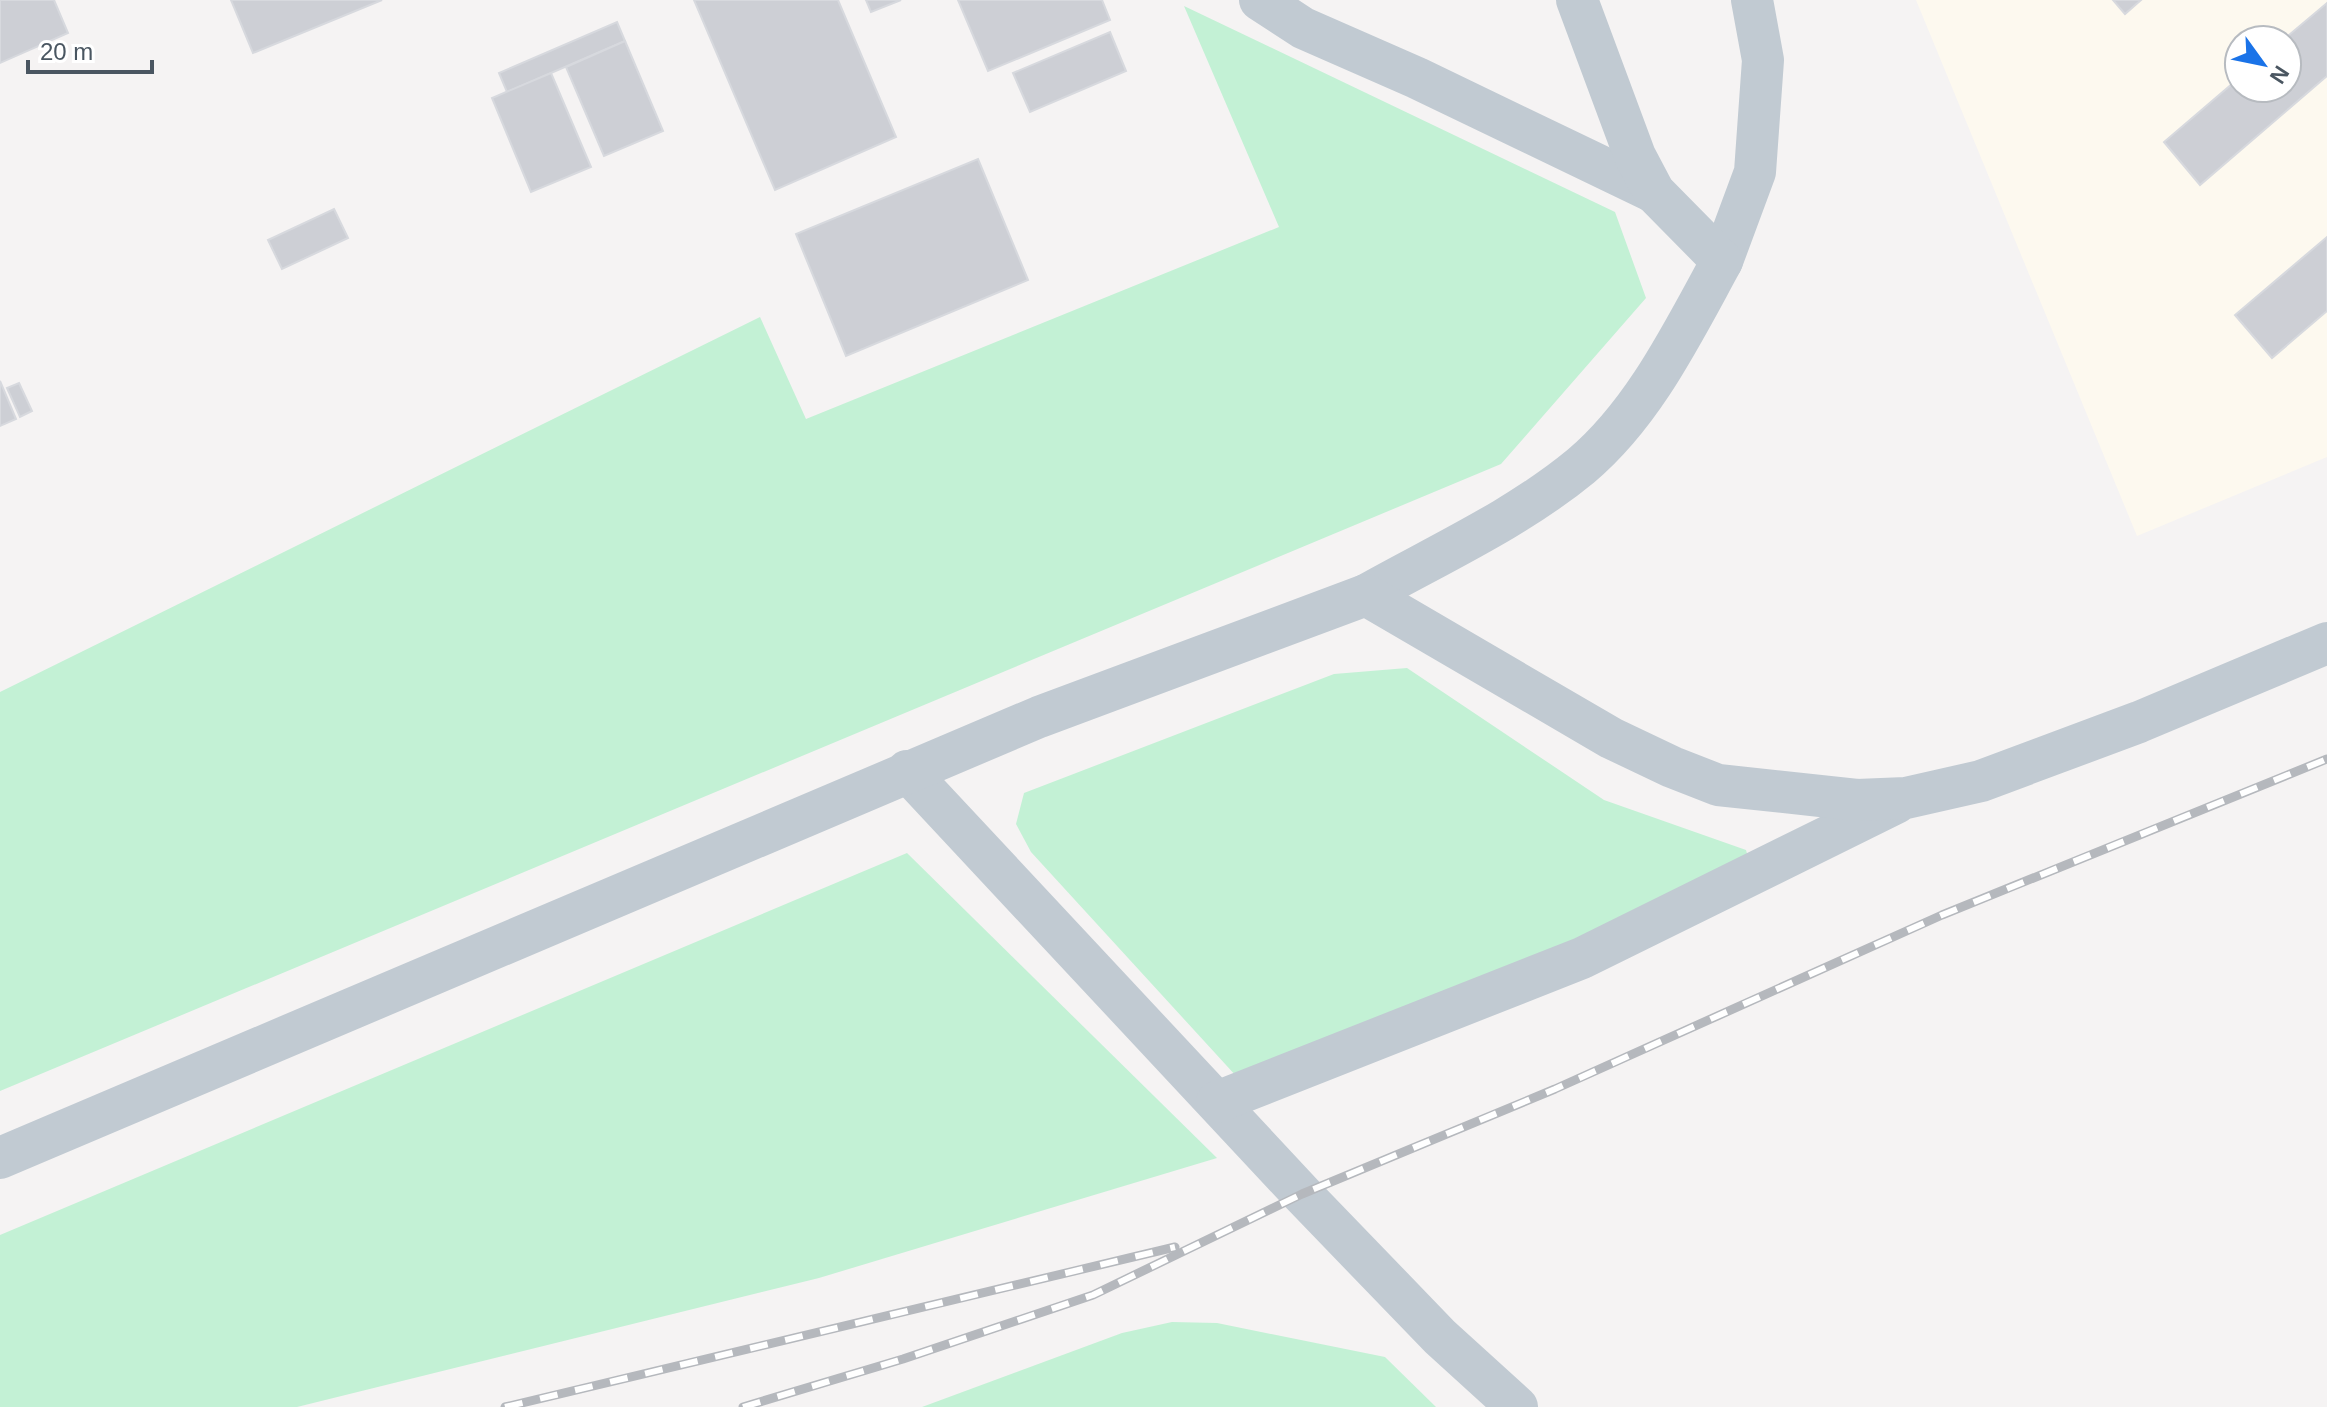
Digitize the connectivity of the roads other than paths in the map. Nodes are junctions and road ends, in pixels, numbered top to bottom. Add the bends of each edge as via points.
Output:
1 (1260, 0) edge
2 (1577, 0) edge
3 (1752, 0) edge
4 (1654, 192) junction
5 (1722, 261) junction
6 (1366, 595) junction
7 (2327, 643) edge
8 (907, 771) junction
9 (1906, 798) junction
10 (1217, 1102) junction
11 (0, 1158) edge
12 (1517, 1407) edge

1 - 4 street via 1303,28
2 - 4 street via 1635,156
3 - 5 street via 1763,60 1755,172
4 - 5 street
5 - 6 street via 1665,363 1582,465 1526,505
6 - 8 street
6 - 9 street via 1611,738 1718,785 1842,799
7 - 9 street via 1981,781
8 - 10 street
8 - 11 street
9 - 10 street via 1582,958
10 - 12 street via 1440,1337

